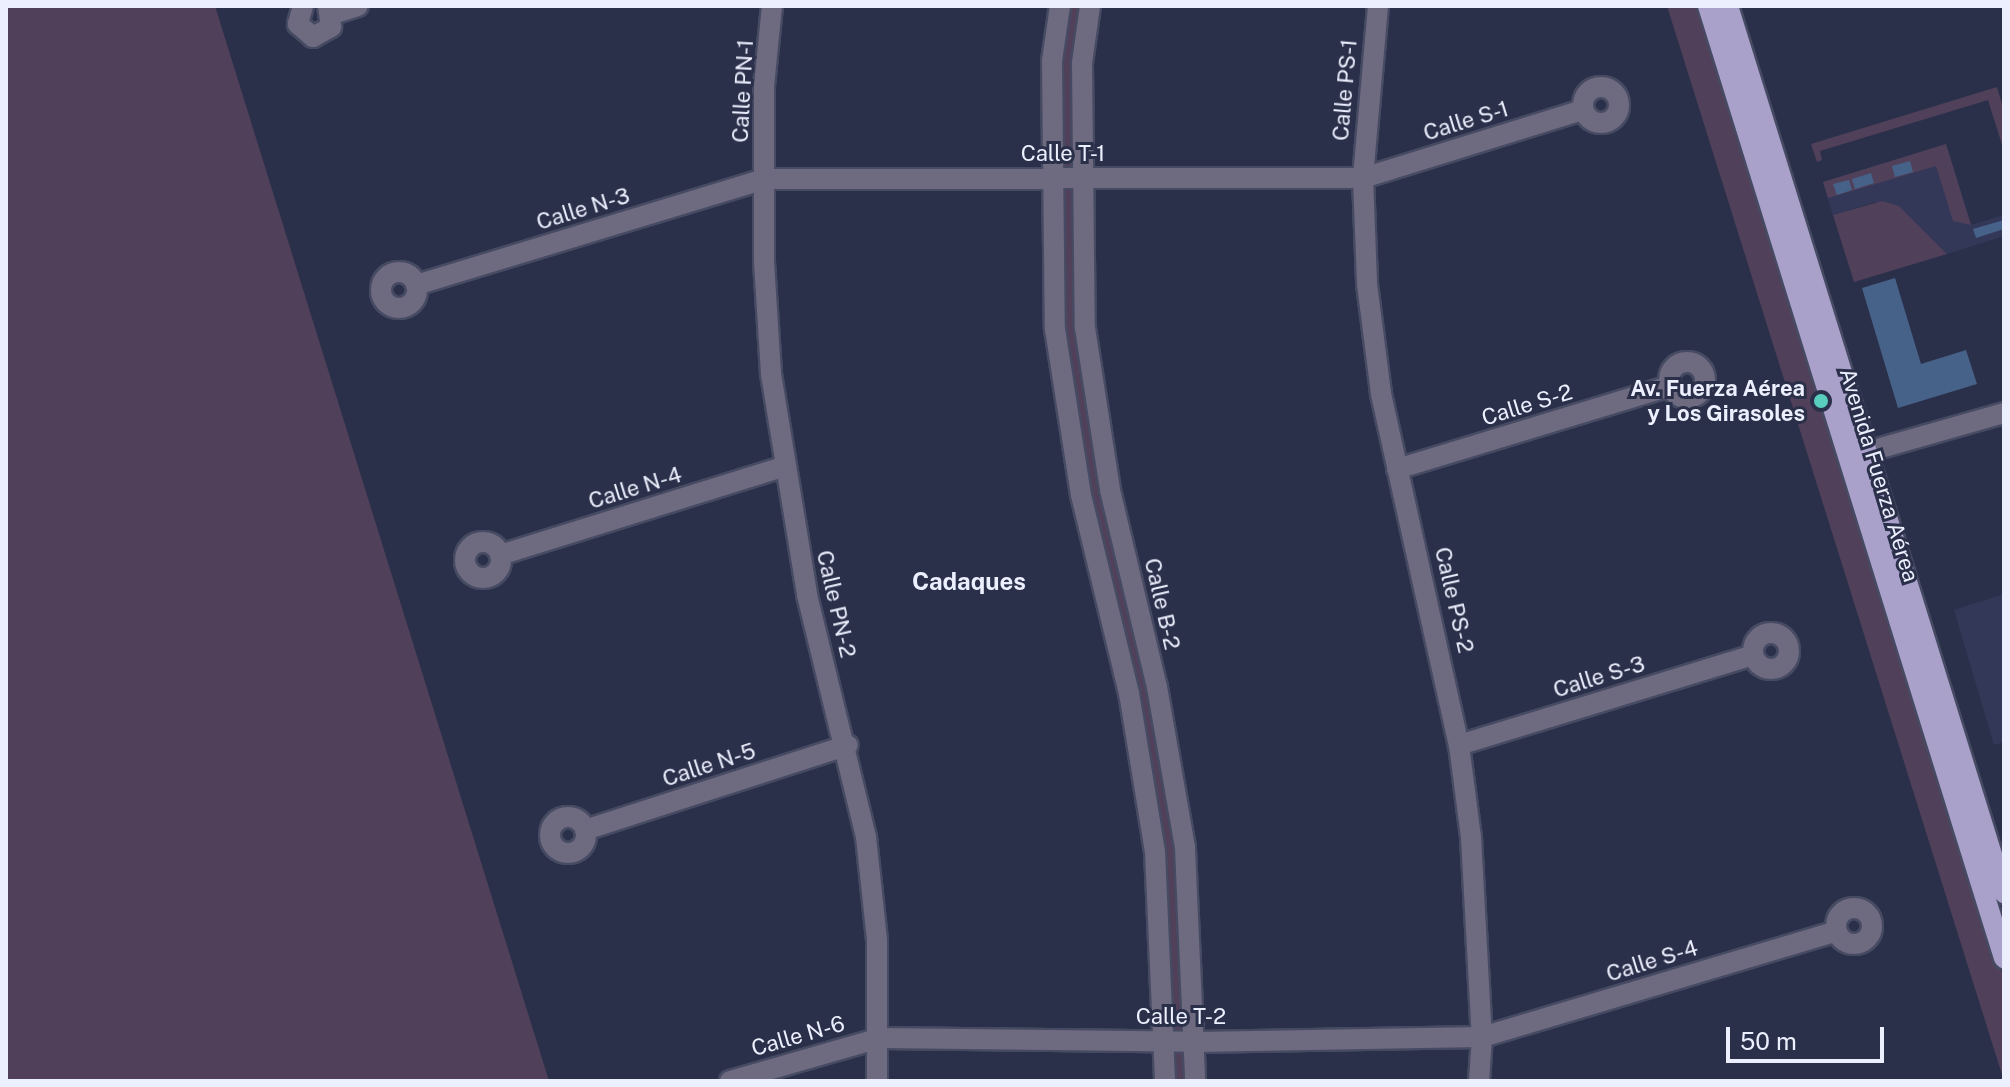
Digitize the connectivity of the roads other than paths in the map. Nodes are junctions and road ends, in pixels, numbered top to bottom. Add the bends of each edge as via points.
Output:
1 (303, 6) edge
2 (358, 6) edge
3 (772, 6) edge
4 (1060, 6) edge
5 (1090, 6) edge
6 (1378, 6) edge
7 (1708, 6) edge
8 (1728, 6) edge
9 (330, 10) edge
10 (1583, 110) dead end
11 (1051, 178) junction
12 (1081, 178) junction
13 (1363, 178) junction
14 (764, 179) junction
15 (416, 285) dead end
16 (1670, 386) dead end
17 (2004, 413) edge
18 (1858, 455) junction
19 (783, 467) junction
20 (1397, 469) junction
21 (500, 555) dead end
22 (1753, 655) dead end
23 (848, 745) junction
24 (1459, 745) junction
25 (585, 830) dead end
26 (2004, 893) edge
27 (1837, 931) dead end
28 (2004, 958) edge
29 (1482, 1037) junction
30 (880, 1038) junction
31 (1166, 1041) junction
32 (1196, 1042) junction
33 (730, 1081) edge
34 (877, 1081) edge
35 (1165, 1081) edge
36 (1195, 1081) edge
37 (1479, 1081) edge

1 - 9 street via 298,24 313,37 327,33
2 - 9 street
3 - 14 street, Calle PN-1 via 764,86
4 - 11 street via 1052,61
5 - 12 street, Calle B-2 via 1082,63
6 - 13 street, Calle PS-1
7 - 18 main road, Avenida Fuerza Aérea
8 - 18 main road, Avenida Fuerza Aérea
10 - 13 street, Calle S-1
11 - 12 street, Calle T-1
11 - 14 street, Calle T-1
11 - 31 street via 1055,329 1081,495 1129,693 1155,851
12 - 13 street, Calle T-1
12 - 32 street, Calle B-2 via 1085,328 1110,490 1157,687 1185,848
13 - 20 street, Calle PS-2 via 1367,284
14 - 15 street, Calle N-3
14 - 19 street, Calle PN-2 via 770,360
16 - 20 street, Calle S-2
17 - 18 street
18 - 26 main road, Avenida Fuerza Aérea
18 - 28 main road, Avenida Fuerza Aérea
19 - 21 street, Calle N-4
19 - 23 street, Calle PN-2 via 807,595
20 - 24 street, Calle PS-2
22 - 24 street, Calle S-3
23 - 25 street, Calle N-5
23 - 30 street, Calle PN-2 via 866,837
24 - 29 street, Calle PS-2 via 1471,837
27 - 29 street, Calle S-4
29 - 32 street, Calle T-2
29 - 37 street, Calle PS-2
30 - 31 street, Calle T-2
30 - 33 street, Calle N-6
30 - 34 street, Calle PN-2
31 - 32 street, Calle T-2
31 - 35 street
32 - 36 street, Calle B-2

